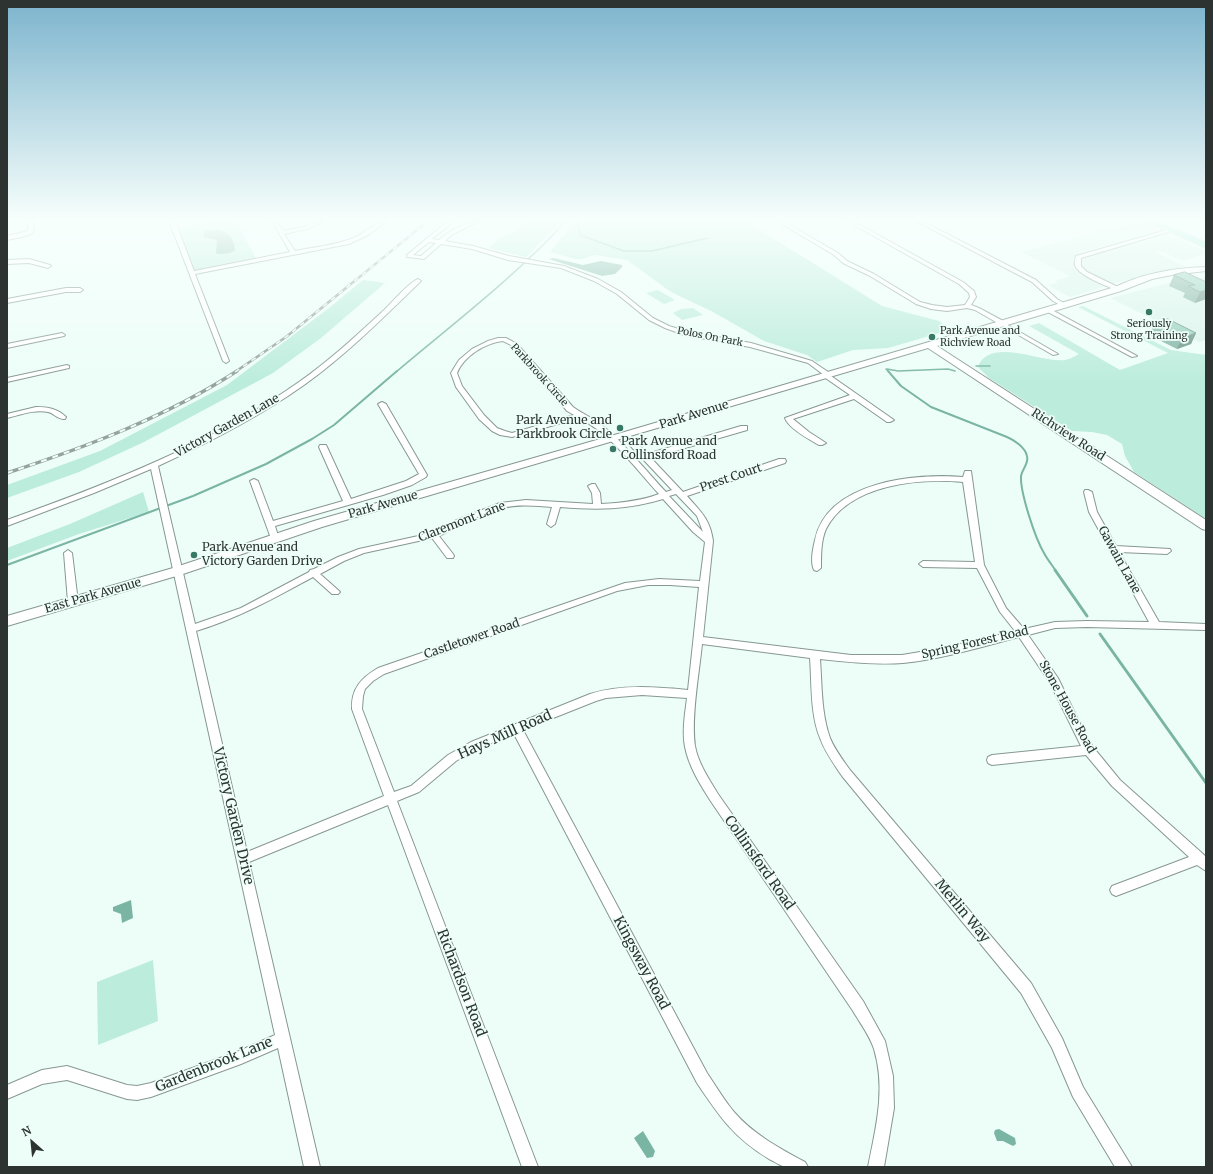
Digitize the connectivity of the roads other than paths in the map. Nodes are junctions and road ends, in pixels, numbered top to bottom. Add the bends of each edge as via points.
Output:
1 (193, 276) edge
2 (585, 276) edge
3 (872, 276) edge
4 (948, 276) edge
5 (1024, 276) edge
6 (1092, 276) edge
7 (1156, 276) edge
8 (1186, 276) edge
9 (1137, 281) junction
10 (418, 282) dead end
11 (1151, 283) junction
12 (1118, 289) junction
13 (80, 290) dead end
14 (7, 301) edge
15 (1067, 304) junction
16 (968, 306) junction
17 (1048, 310) junction
18 (1001, 324) junction
19 (62, 335) dead end
20 (930, 345) junction
21 (7, 346) edge
22 (1055, 354) dead end
23 (1134, 356) dead end
24 (226, 361) dead end
25 (67, 367) dead end
26 (826, 376) junction
27 (7, 380) edge
28 (855, 396) junction
29 (382, 404) dead end
30 (7, 416) edge
31 (62, 416) dead end
32 (580, 416) junction
33 (890, 420) dead end
34 (744, 428) dead end
35 (619, 437) junction
36 (822, 442) dead end
37 (323, 447) dead end
38 (646, 457) junction
39 (782, 461) dead end
40 (154, 465) junction
41 (665, 478) junction
42 (254, 481) dead end
43 (654, 482) junction
44 (592, 486) dead end
45 (1088, 492) dead end
46 (679, 493) junction
47 (665, 495) junction
48 (348, 502) junction
49 (557, 505) junction
50 (597, 507) junction
51 (7, 523) edge
52 (551, 524) dead end
53 (270, 525) junction
54 (1206, 526) edge
55 (434, 535) junction
56 (275, 538) junction
57 (709, 541) junction
58 (1114, 550) junction
59 (1167, 551) dead end
60 (68, 553) dead end
61 (450, 556) dead end
62 (923, 564) dead end
63 (980, 565) junction
64 (817, 568) dead end
65 (178, 571) junction
66 (313, 572) junction
67 (704, 584) junction
68 (335, 592) dead end
69 (73, 602) junction
70 (7, 621) edge
71 (1156, 626) junction
72 (192, 629) junction
73 (1205, 629) edge
74 (1021, 632) junction
75 (697, 640) junction
76 (815, 654) junction
77 (692, 694) junction
78 (516, 728) junction
79 (1089, 750) junction
80 (992, 760) dead end
81 (391, 799) junction
82 (243, 859) junction
83 (1203, 862) edge
84 (1116, 890) dead end
85 (284, 1038) junction
86 (7, 1092) edge
87 (312, 1167) edge
88 (530, 1167) edge
89 (800, 1167) edge
90 (876, 1167) edge
91 (1124, 1167) edge

1 - 24 street
2 - 26 street, Polos On Park via 619,293 650,318 667,327 688,334 734,341 795,358
3 - 16 street via 918,303 938,308
4 - 16 street via 971,290 973,297
5 - 15 street via 1034,281 1055,300
6 - 12 street
7 - 9 main road, Park Avenue
8 - 11 main road, Park Avenue
9 - 11 main road
9 - 12 main road, Park Avenue
10 - 40 street, Victory Garden Lane via 331,361 301,384 257,412
11 - 12 main road, Park Avenue
12 - 15 main road, Park Avenue
13 - 14 street via 66,290
15 - 17 main road, Park Avenue
16 - 18 street
17 - 18 main road, Park Avenue
17 - 23 street
18 - 20 main road, Park Avenue
18 - 22 street
19 - 21 street
20 - 26 main road, Park Avenue
20 - 54 main road, Richview Road
25 - 27 street
26 - 28 street, Polos On Park
26 - 35 main road, Park Avenue
28 - 33 street, Polos On Park
28 - 36 street via 789,418 806,434
29 - 48 street via 423,475 388,491
30 - 31 street via 46,409
32 - 32 street, Parkbrook Circle via 570,409 515,345 507,340 485,344 462,360 454,374 459,387 485,421 498,433 512,435
32 - 35 street, Parkbrook Circle
34 - 38 street
35 - 38 street, Collinsford Road
35 - 43 street
35 - 56 main road, Park Avenue
37 - 48 street
38 - 41 street, Collinsford Road
39 - 46 street, Prest Court
40 - 51 street, Victory Garden Lane via 104,487
40 - 65 street, Victory Garden Drive
41 - 43 street
41 - 46 street, Collinsford Road
42 - 53 street
43 - 47 street
44 - 50 street via 596,493
45 - 58 street, Gawain Lane via 1093,512
46 - 47 street, Claremont Lane
46 - 57 street, Collinsford Road via 700,515 707,528
47 - 50 street, Claremont Lane via 630,505
47 - 57 street
48 - 53 street
49 - 50 street, Claremont Lane
49 - 52 street
49 - 55 street, Claremont Lane via 526,503 500,506
53 - 56 street
55 - 61 street
55 - 66 street, Claremont Lane via 362,551
56 - 65 main road, Park Avenue
57 - 67 street, Collinsford Road
58 - 59 street
58 - 71 street, Gawain Lane
60 - 69 street
62 - 63 street
63 - 64 street, Stone House Road via 967,476 911,479 852,498 828,518 822,529 818,543
63 - 74 street, Stone House Road via 1003,610
65 - 69 main road, East Park Avenue
65 - 72 street, Victory Garden Drive
66 - 68 street
66 - 72 street, Claremont Lane via 244,610
67 - 75 street, Collinsford Road
67 - 81 street, Castletower Road via 666,580 630,584 381,671 368,679 356,698 357,709
69 - 70 main road, East Park Avenue
71 - 73 street, Spring Forest Road
71 - 74 street, Spring Forest Road via 1063,625
72 - 82 street, Victory Garden Drive
74 - 76 street, Spring Forest Road via 944,652 902,659 851,659
74 - 79 street, Stone House Road via 1054,681
75 - 76 street, Spring Forest Road
75 - 77 street, Collinsford Road
76 - 91 street, Merlin Way via 820,719 826,739 836,757 846,773 1026,988 1052,1032 1078,1092
77 - 78 street, Hays Mill Road via 640,690 608,693
77 - 90 street, Collinsford Road via 690,747 698,770 858,1006 880,1046 886,1076 887,1108
78 - 81 street, Hays Mill Road via 469,748 452,758 415,789
78 - 89 street, Kingsway Road via 702,1078 728,1115 746,1134 771,1153
79 - 80 street
79 - 83 street, Stone House Road via 1116,783
81 - 82 street, Hays Mill Road
81 - 88 street, Richardson Road
82 - 85 street, Victory Garden Drive
83 - 84 street via 1188,864
85 - 86 street, Gardenbrook Lane via 241,1057 152,1090 137,1093 67,1074 42,1077
85 - 87 street, Victory Garden Drive

